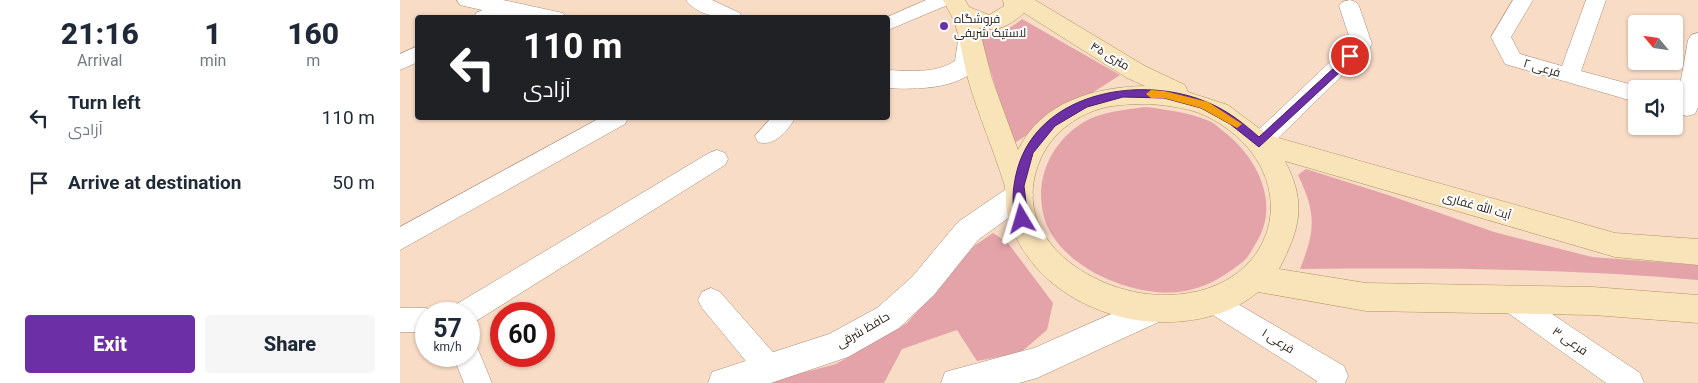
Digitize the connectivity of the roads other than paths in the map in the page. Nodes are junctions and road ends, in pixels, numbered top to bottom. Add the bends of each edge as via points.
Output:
1 (468, 0) edge
2 (695, 0) edge
3 (1014, 0) edge
4 (1019, 0) edge
5 (1523, 0) edge
6 (1596, 0) edge
7 (1347, 2) edge
8 (953, 4) edge
9 (502, 7) junction
10 (488, 15) edge
11 (541, 15) edge
12 (694, 15) edge
13 (727, 15) edge
14 (890, 23) edge
15 (1698, 40) edge
16 (970, 41) junction
17 (415, 55) edge
18 (400, 63) edge
19 (1569, 75) junction
20 (890, 79) edge
21 (1628, 92) edge
22 (1204, 105) junction
23 (1686, 108) edge
24 (613, 120) edge
25 (782, 120) edge
26 (766, 136) dead end
27 (1259, 143) junction
28 (717, 159) dead end
29 (1018, 190) junction
30 (400, 239) edge
31 (1698, 252) edge
32 (1255, 278) junction
33 (711, 300) dead end
34 (1510, 300) junction
35 (1214, 302) junction
36 (480, 304) edge
37 (1698, 309) edge
38 (1152, 310) junction
39 (400, 320) edge
40 (415, 320) edge
41 (471, 367) edge
42 (769, 368) junction
43 (478, 383) edge
44 (724, 383) edge
45 (957, 383) edge
46 (1330, 383) edge
47 (1630, 383) edge

1 - 9 main road
2 - 12 street
2 - 13 street
3 - 8 main road via 1016,8 998,22 985,23 975,21
4 - 22 main road, ۴۵ متری via 1136,72
5 - 19 street, فرعی ۲ via 1501,37 1512,59
6 - 19 street
7 - 27 street via 1362,44
8 - 14 street
8 - 16 main road
9 - 10 street
9 - 11 main road
15 - 23 street
16 - 20 main road via 968,62 958,71 936,78
16 - 29 main road
17 - 18 street
19 - 21 street, فرعی ۲
22 - 27 main road via 1234,121
22 - 29 main road via 1164,94 1123,94 1084,104 1052,123 1028,151
24 - 30 street
25 - 26 street
27 - 31 main road, آیت الله غفاری via 1615,246
27 - 32 main road via 1276,168 1285,196 1285,225 1275,253
28 - 36 street
29 - 38 main road via 1022,219 1039,252 1068,280 1107,300
29 - 42 main road, حافظ شرقی via 968,231 923,286 888,318 837,346
32 - 34 main road via 1366,297
32 - 35 main road
33 - 42 street
34 - 37 main road via 1593,301
34 - 47 street, فرعی ۳
35 - 38 main road via 1184,309
35 - 46 street, فرعی ۱ via 1334,376
38 - 45 main road via 1037,363
39 - 40 street
41 - 43 street
42 - 44 main road, حافظ شرقی

